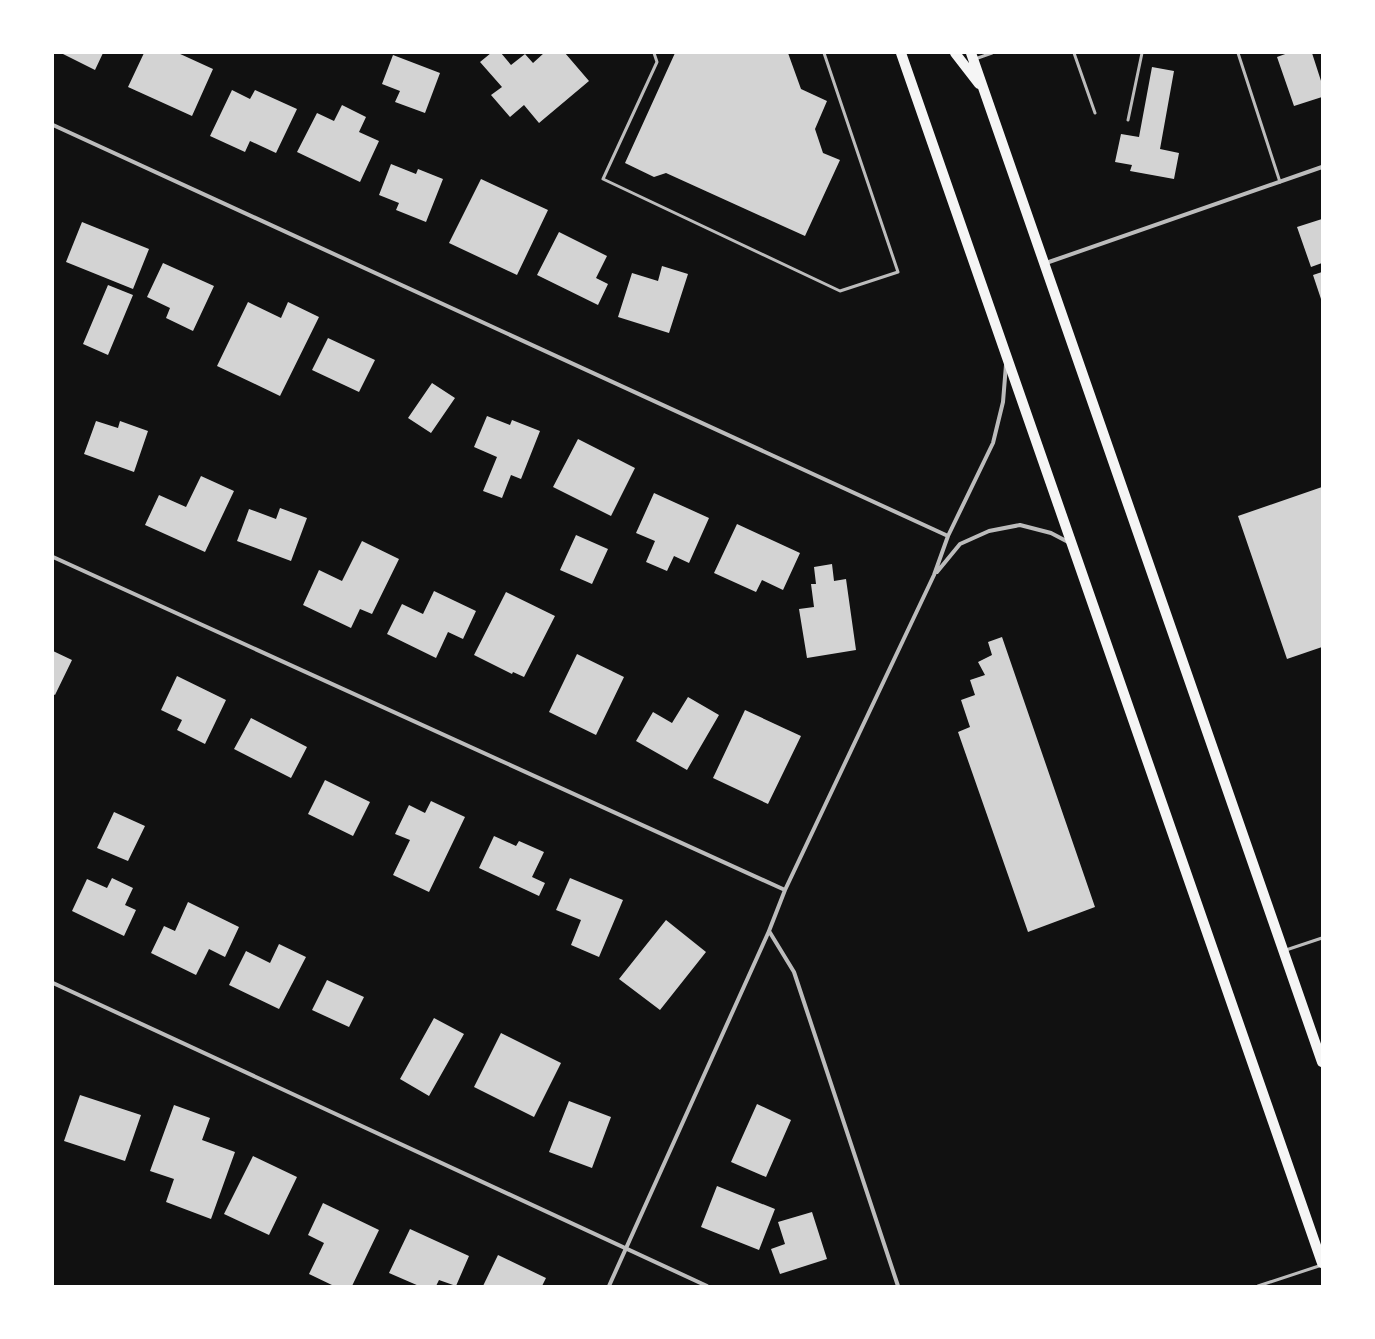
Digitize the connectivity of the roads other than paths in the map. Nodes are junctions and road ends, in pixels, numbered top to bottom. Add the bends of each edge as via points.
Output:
1 (654, 53) edge
2 (824, 53) edge
3 (901, 53) edge
4 (955, 53) edge
5 (992, 53) edge
6 (1074, 53) edge
7 (1142, 53) edge
8 (1238, 53) edge
9 (972, 56) edge
10 (985, 92) junction
11 (1094, 112) dead end
12 (1128, 120) dead end
13 (53, 124) edge
14 (1322, 167) edge
15 (1280, 182) junction
16 (1045, 263) junction
17 (1006, 359) junction
18 (948, 536) junction
19 (1071, 544) junction
20 (53, 557) edge
21 (934, 576) junction
22 (785, 890) junction
23 (769, 931) junction
24 (1322, 938) edge
25 (1284, 951) junction
26 (53, 983) edge
27 (1322, 1062) edge
28 (627, 1249) junction
29 (1322, 1264) edge
30 (609, 1286) edge
31 (707, 1286) edge
32 (898, 1286) edge
33 (1258, 1286) edge

1 - 2 lane via 657,62 603,179 840,291 898,272
3 - 17 main road
4 - 10 main road
5 - 9 lane
6 - 11 lane
7 - 12 lane
8 - 15 lane
9 - 10 main road
10 - 16 main road
13 - 18 street
14 - 15 street
15 - 16 street
16 - 25 main road
17 - 18 street via 1003,402 993,443
17 - 19 main road
18 - 21 street
19 - 21 street via 1051,533 1020,525 989,531 960,544
19 - 29 main road
20 - 22 street
21 - 22 street
22 - 23 street
23 - 28 street
23 - 32 street via 794,972
24 - 25 lane
25 - 27 main road
26 - 28 street
28 - 30 street
28 - 31 street
29 - 33 lane

